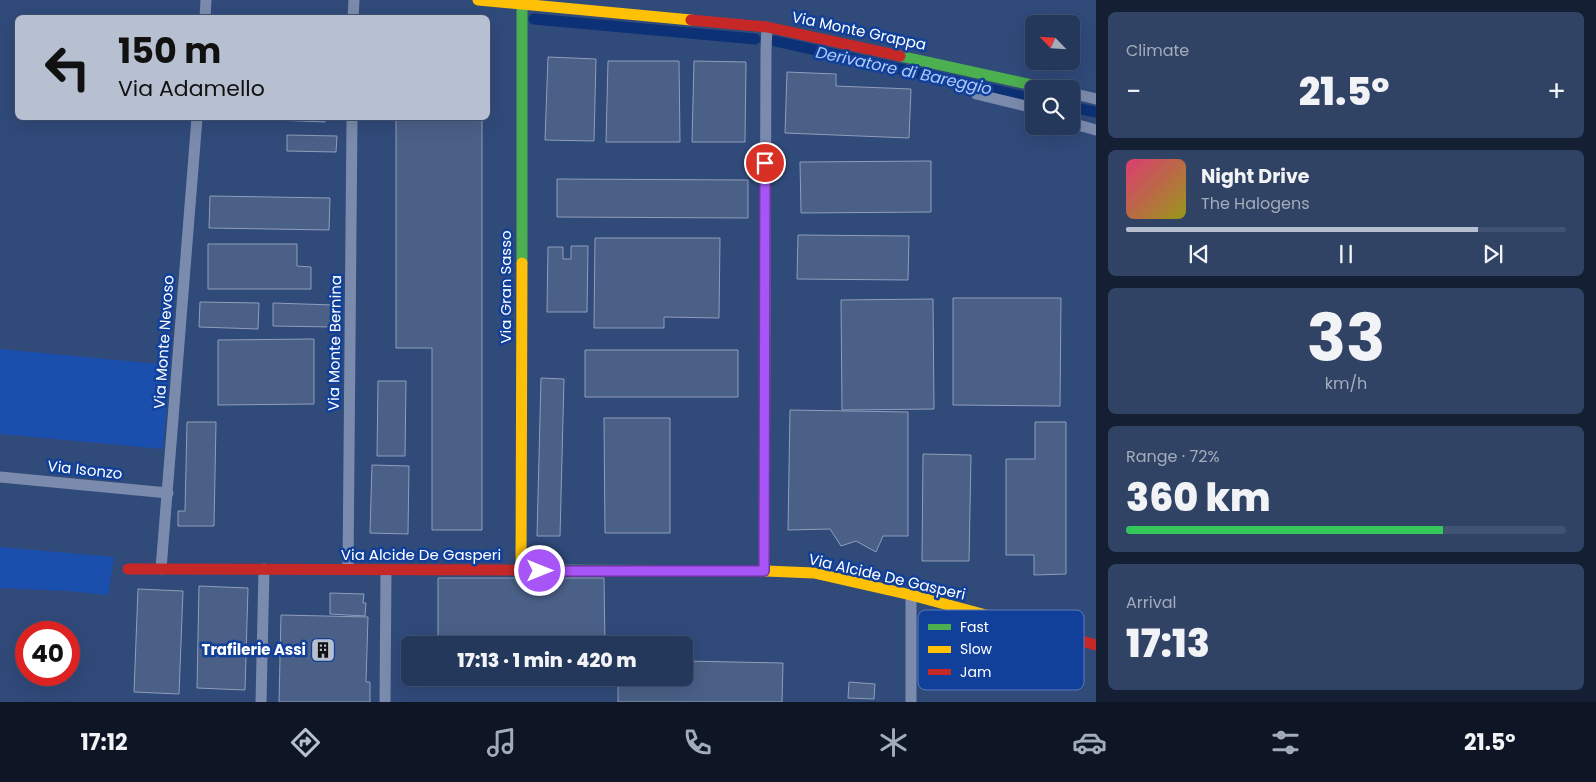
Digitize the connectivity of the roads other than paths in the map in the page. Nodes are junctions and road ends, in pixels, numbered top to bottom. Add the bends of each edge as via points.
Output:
1 (206, 0) edge
2 (354, 0) edge
3 (478, 0) edge
4 (522, 4) junction
5 (205, 15) edge
6 (353, 15) edge
7 (767, 36) junction
8 (1025, 84) edge
9 (976, 94) dead end
10 (1080, 95) edge
11 (1096, 99) edge
12 (1025, 106) edge
13 (197, 120) edge
14 (352, 120) edge
15 (1080, 126) edge
16 (1096, 130) edge
17 (0, 477) edge
18 (168, 493) junction
19 (161, 569) junction
20 (264, 569) junction
21 (348, 569) junction
22 (128, 570) dead end
23 (386, 571) junction
24 (521, 571) junction
25 (764, 571) junction
26 (911, 595) junction
27 (966, 610) edge
28 (262, 702) edge
29 (385, 702) edge
30 (911, 702) edge

1 - 5 street
2 - 6 street
3 - 4 street, Via Monte Grappa
4 - 7 street, Via Monte Grappa
4 - 24 street, Via Gran Sasso
7 - 8 street, Via Monte Grappa
7 - 25 street
9 - 12 street
10 - 11 street
13 - 18 street, Via Monte Nevoso
14 - 21 street, Via Monte Bernina
15 - 16 street
17 - 18 street, Via Isonzo
18 - 19 street, Via Monte Nevoso
19 - 20 street, Via Alcide De Gasperi
19 - 22 street, Via Alcide De Gasperi
20 - 21 street, Via Alcide De Gasperi
20 - 28 street
21 - 23 street, Via Alcide De Gasperi
23 - 24 street, Via Alcide De Gasperi
23 - 29 street
24 - 25 street, Via Alcide De Gasperi
25 - 26 street, Via Alcide De Gasperi via 814,573
26 - 27 street, Via Alcide De Gasperi
26 - 30 street

